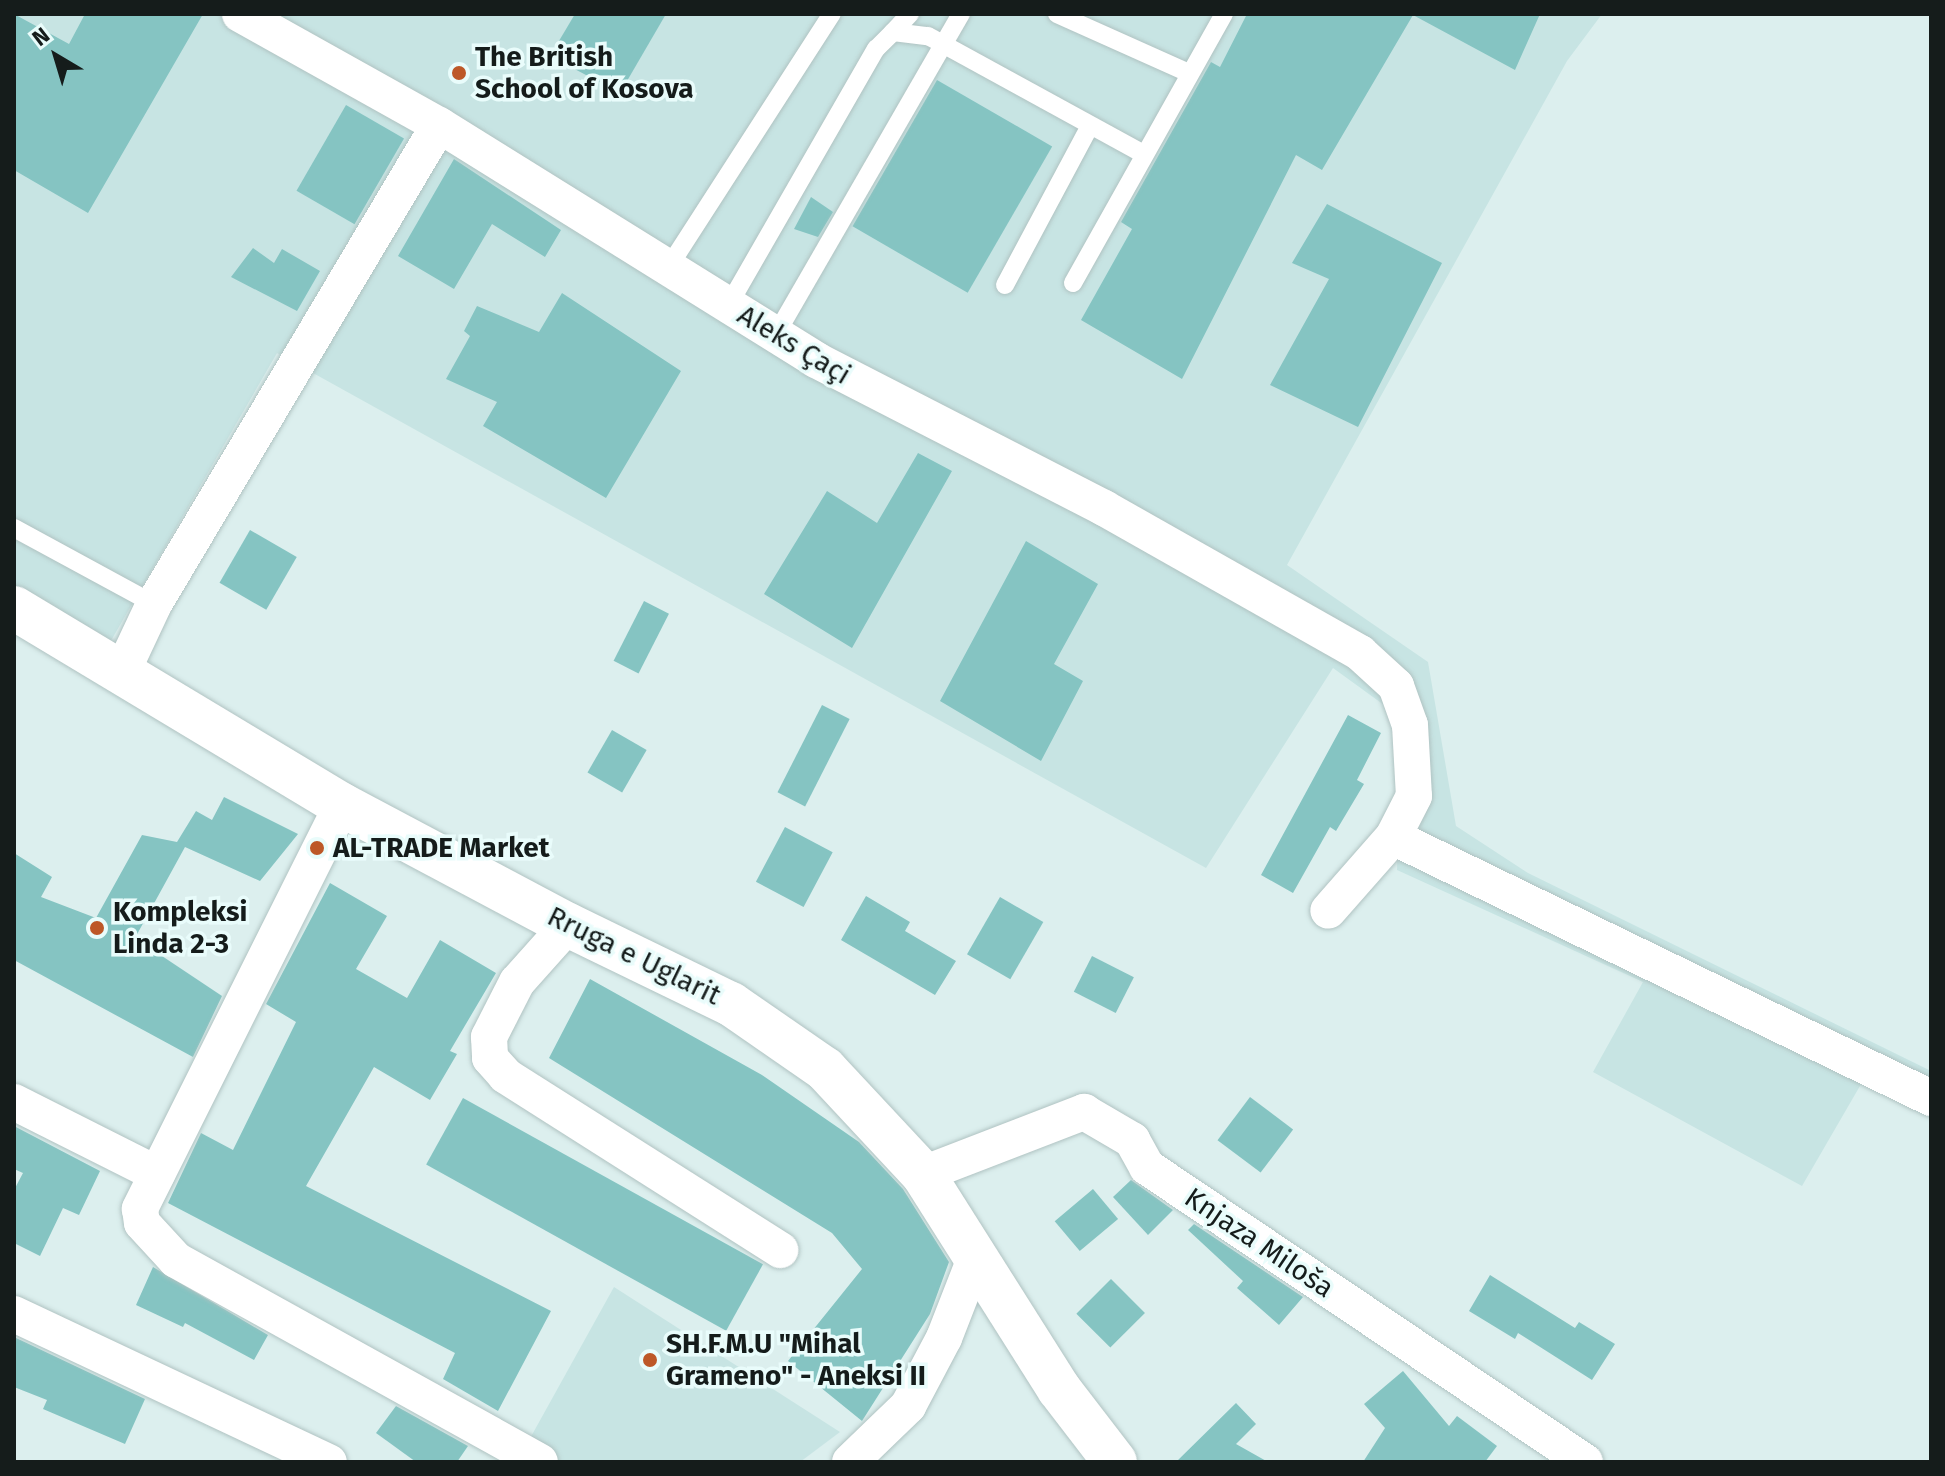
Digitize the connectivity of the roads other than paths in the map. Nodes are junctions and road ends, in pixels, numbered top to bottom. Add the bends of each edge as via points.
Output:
1 (240, 14) edge
2 (832, 14) edge
3 (910, 14) edge
4 (961, 14) edge
5 (1057, 14) edge
6 (1224, 14) edge
7 (893, 32) junction
8 (941, 47) junction
9 (1189, 73) junction
10 (439, 125) junction
11 (1090, 126) junction
12 (1142, 153) junction
13 (668, 268) junction
14 (1073, 283) dead end
15 (1005, 285) dead end
16 (728, 306) junction
17 (775, 336) junction
18 (14, 528) edge
19 (154, 604) junction
20 (14, 608) edge
21 (123, 670) junction
22 (342, 805) junction
23 (1393, 837) junction
24 (1328, 911) dead end
25 (568, 925) junction
26 (1931, 1098) edge
27 (14, 1102) edge
28 (157, 1174) junction
29 (923, 1174) junction
30 (780, 1250) dead end
31 (976, 1256) junction
32 (14, 1314) edge
33 (329, 1462) edge
34 (540, 1462) edge
35 (850, 1462) edge
36 (1115, 1462) edge
37 (1585, 1462) edge

1 - 10 street, Aleks Çaçi
2 - 13 lane
3 - 7 lane
4 - 8 lane
5 - 9 lane
6 - 9 lane
7 - 8 lane via 928,36
7 - 16 lane via 876,49
8 - 11 lane
8 - 17 lane
9 - 12 lane
10 - 13 street, Aleks Çaçi
10 - 19 street
11 - 12 lane
11 - 15 lane
12 - 14 lane
13 - 16 street, Aleks Çaçi
16 - 17 street, Aleks Çaçi
17 - 23 street, Aleks Çaçi via 915,414 1104,508 1360,653 1396,686 1410,725 1414,796
18 - 19 lane
19 - 21 street
20 - 21 street, Rruga e Uglarit
21 - 22 street, Rruga e Uglarit
22 - 25 street, Rruga e Uglarit
22 - 28 street
23 - 24 street, Aleks Çaçi
23 - 26 street
25 - 29 street, Rruga e Uglarit via 731,1004 778,1036 825,1069
25 - 30 street via 517,982 489,1037 490,1058 506,1076
27 - 28 street
28 - 34 street via 140,1209 142,1223 176,1260
29 - 31 street, Rruga e Uglarit
29 - 37 street, Knjaza Miloša via 1084,1112 1132,1140 1147,1167
31 - 35 street via 944,1338 908,1406
31 - 36 street, Rruga e Uglarit via 1059,1389
32 - 33 street

